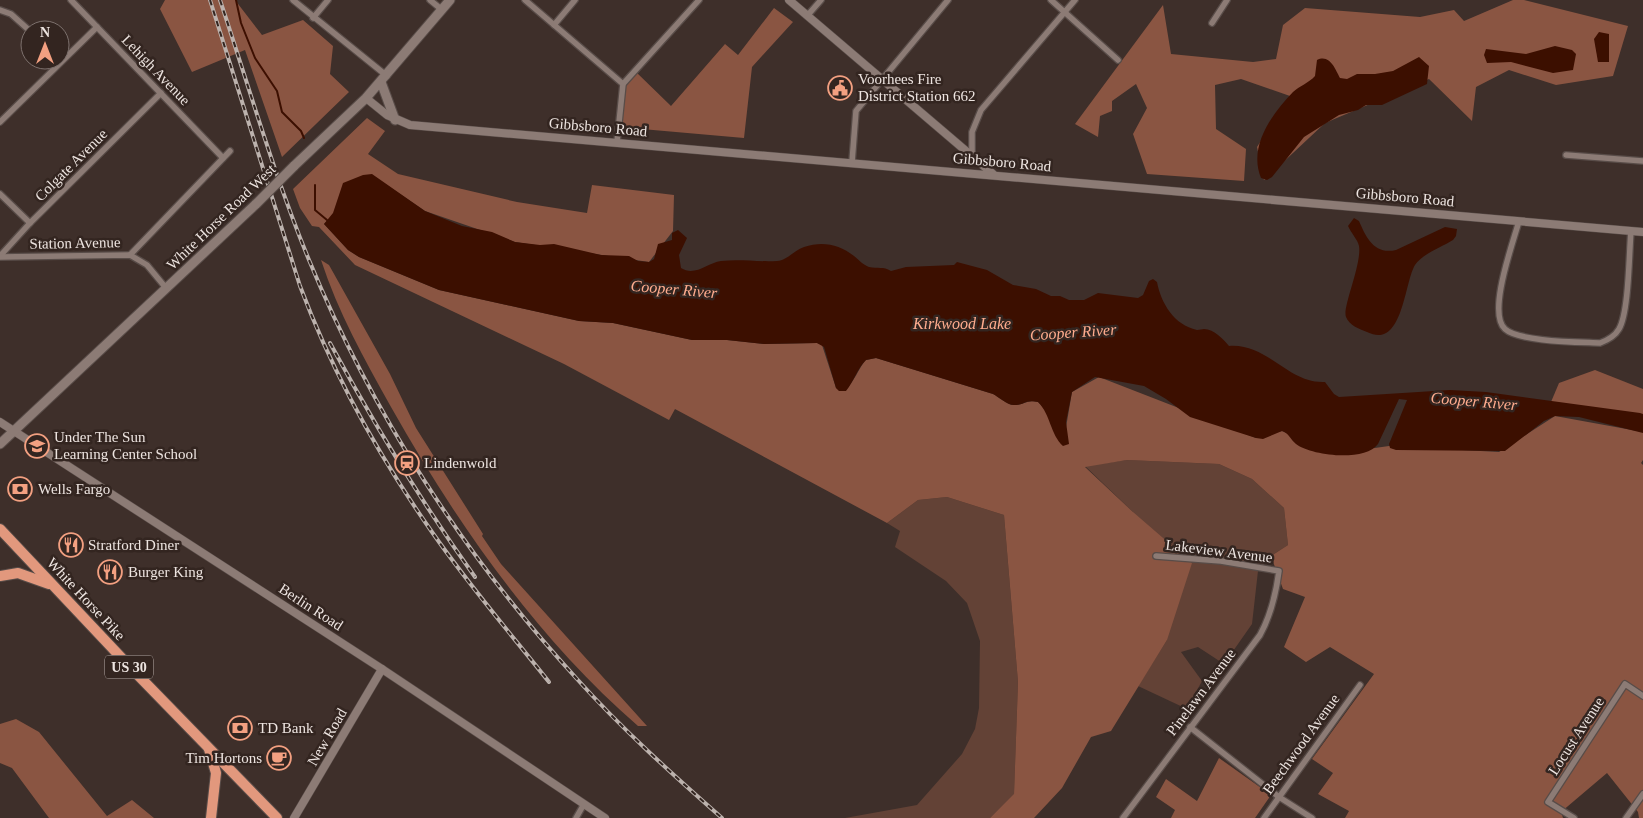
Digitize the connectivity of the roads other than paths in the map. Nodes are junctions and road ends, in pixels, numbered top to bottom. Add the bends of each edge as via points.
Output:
1 (71, 0) edge
2 (292, 0) edge
3 (328, 0) edge
4 (430, 0) edge
5 (450, 0) edge
6 (525, 0) edge
7 (576, 0) edge
8 (699, 0) edge
9 (789, 0) edge
10 (822, 0) edge
11 (948, 0) edge
12 (1050, 0) edge
13 (1075, 0) edge
14 (1227, 0) edge
15 (441, 9) junction
16 (0, 10) edge
17 (1065, 12) junction
18 (807, 16) junction
19 (313, 18) junction
20 (20, 22) edge
21 (1212, 23) dead end
22 (554, 25) junction
23 (97, 27) junction
24 (70, 51) edge
25 (1118, 60) dead end
26 (50, 70) edge
27 (384, 79) junction
28 (881, 79) junction
29 (623, 84) junction
30 (162, 94) junction
31 (366, 98) junction
32 (394, 120) junction
33 (0, 122) edge
34 (618, 142) junction
35 (230, 151) dead end
36 (1566, 155) dead end
37 (972, 156) junction
38 (223, 158) junction
39 (1643, 161) edge
40 (852, 162) junction
41 (993, 174) junction
42 (0, 194) edge
43 (1518, 221) junction
44 (30, 223) junction
45 (1632, 231) junction
46 (1643, 232) edge
47 (130, 255) junction
48 (0, 256) edge
49 (166, 288) junction
50 (0, 422) edge
51 (13, 431) junction
52 (0, 444) edge
53 (0, 529) edge
54 (1156, 556) dead end
55 (1278, 571) joint
56 (0, 576) edge
57 (53, 585) junction
58 (382, 669) junction
59 (1360, 685) dead end
60 (1643, 696) edge
61 (1190, 727) junction
62 (208, 746) junction
63 (1643, 794) edge
64 (1279, 796) junction
65 (584, 804) junction
66 (211, 818) edge
67 (278, 818) edge
68 (294, 818) edge
69 (576, 818) edge
70 (606, 818) edge
71 (1123, 818) edge
72 (1264, 818) edge
73 (1312, 818) edge
74 (1574, 818) edge
75 (1626, 818) edge

1 - 23 street, Lehigh Avenue
2 - 19 street
3 - 19 street
4 - 15 street
5 - 15 main road, White Horse Road West
6 - 22 street
7 - 22 street
8 - 29 street
9 - 18 street
10 - 18 street
11 - 28 street
12 - 17 street
13 - 17 street
14 - 21 street
15 - 27 main road, White Horse Road West
16 - 20 street
17 - 25 street
17 - 37 street via 981,110 972,132
18 - 28 street
19 - 27 street
22 - 29 street
23 - 24 street
23 - 30 street, Lehigh Avenue
26 - 33 street
27 - 31 main road, White Horse Road West
27 - 32 main road
28 - 37 street
28 - 40 street via 856,111
29 - 34 street
30 - 38 street, Lehigh Avenue
30 - 44 street, Colgate Avenue
31 - 32 street, Gibbsboro Road
31 - 49 main road, White Horse Road West, bridge
32 - 34 street, Gibbsboro Road via 410,125
34 - 40 street, Gibbsboro Road
35 - 38 street
36 - 39 street
37 - 41 street
38 - 47 street
40 - 41 street, Gibbsboro Road
41 - 43 street, Gibbsboro Road
42 - 44 street
43 - 45 street, Gibbsboro Road
43 - 45 street via 1498,300 1500,317 1506,330 1513,334 1548,340 1600,342 1608,340 1619,330 1624,313
44 - 48 street, Colgate Avenue
45 - 46 street, Gibbsboro Road
47 - 48 street, Station Avenue
47 - 49 street, Station Avenue via 147,264
49 - 51 main road, White Horse Road West
50 - 51 street, Berlin Road
51 - 52 main road, White Horse Road West
51 - 58 street, Berlin Road
53 - 57 highway, White Horse Pike / US 30
54 - 55 street, Lakeview Avenue via 1221,561
55 - 61 street, Pinelawn Avenue via 1276,593 1260,635
56 - 57 highway via 18,573
57 - 62 highway, White Horse Pike / US 30
58 - 65 street, Berlin Road
58 - 68 street, New Road
59 - 64 street, Beechwood Avenue
60 - 74 street, Locust Avenue via 1625,684 1548,802
61 - 64 street
61 - 71 street, Pinelawn Avenue
62 - 66 highway via 216,773
62 - 67 highway, White Horse Pike / US 30
63 - 75 street
64 - 72 street, Beechwood Avenue
64 - 73 street
65 - 69 street
65 - 70 street, Berlin Road

